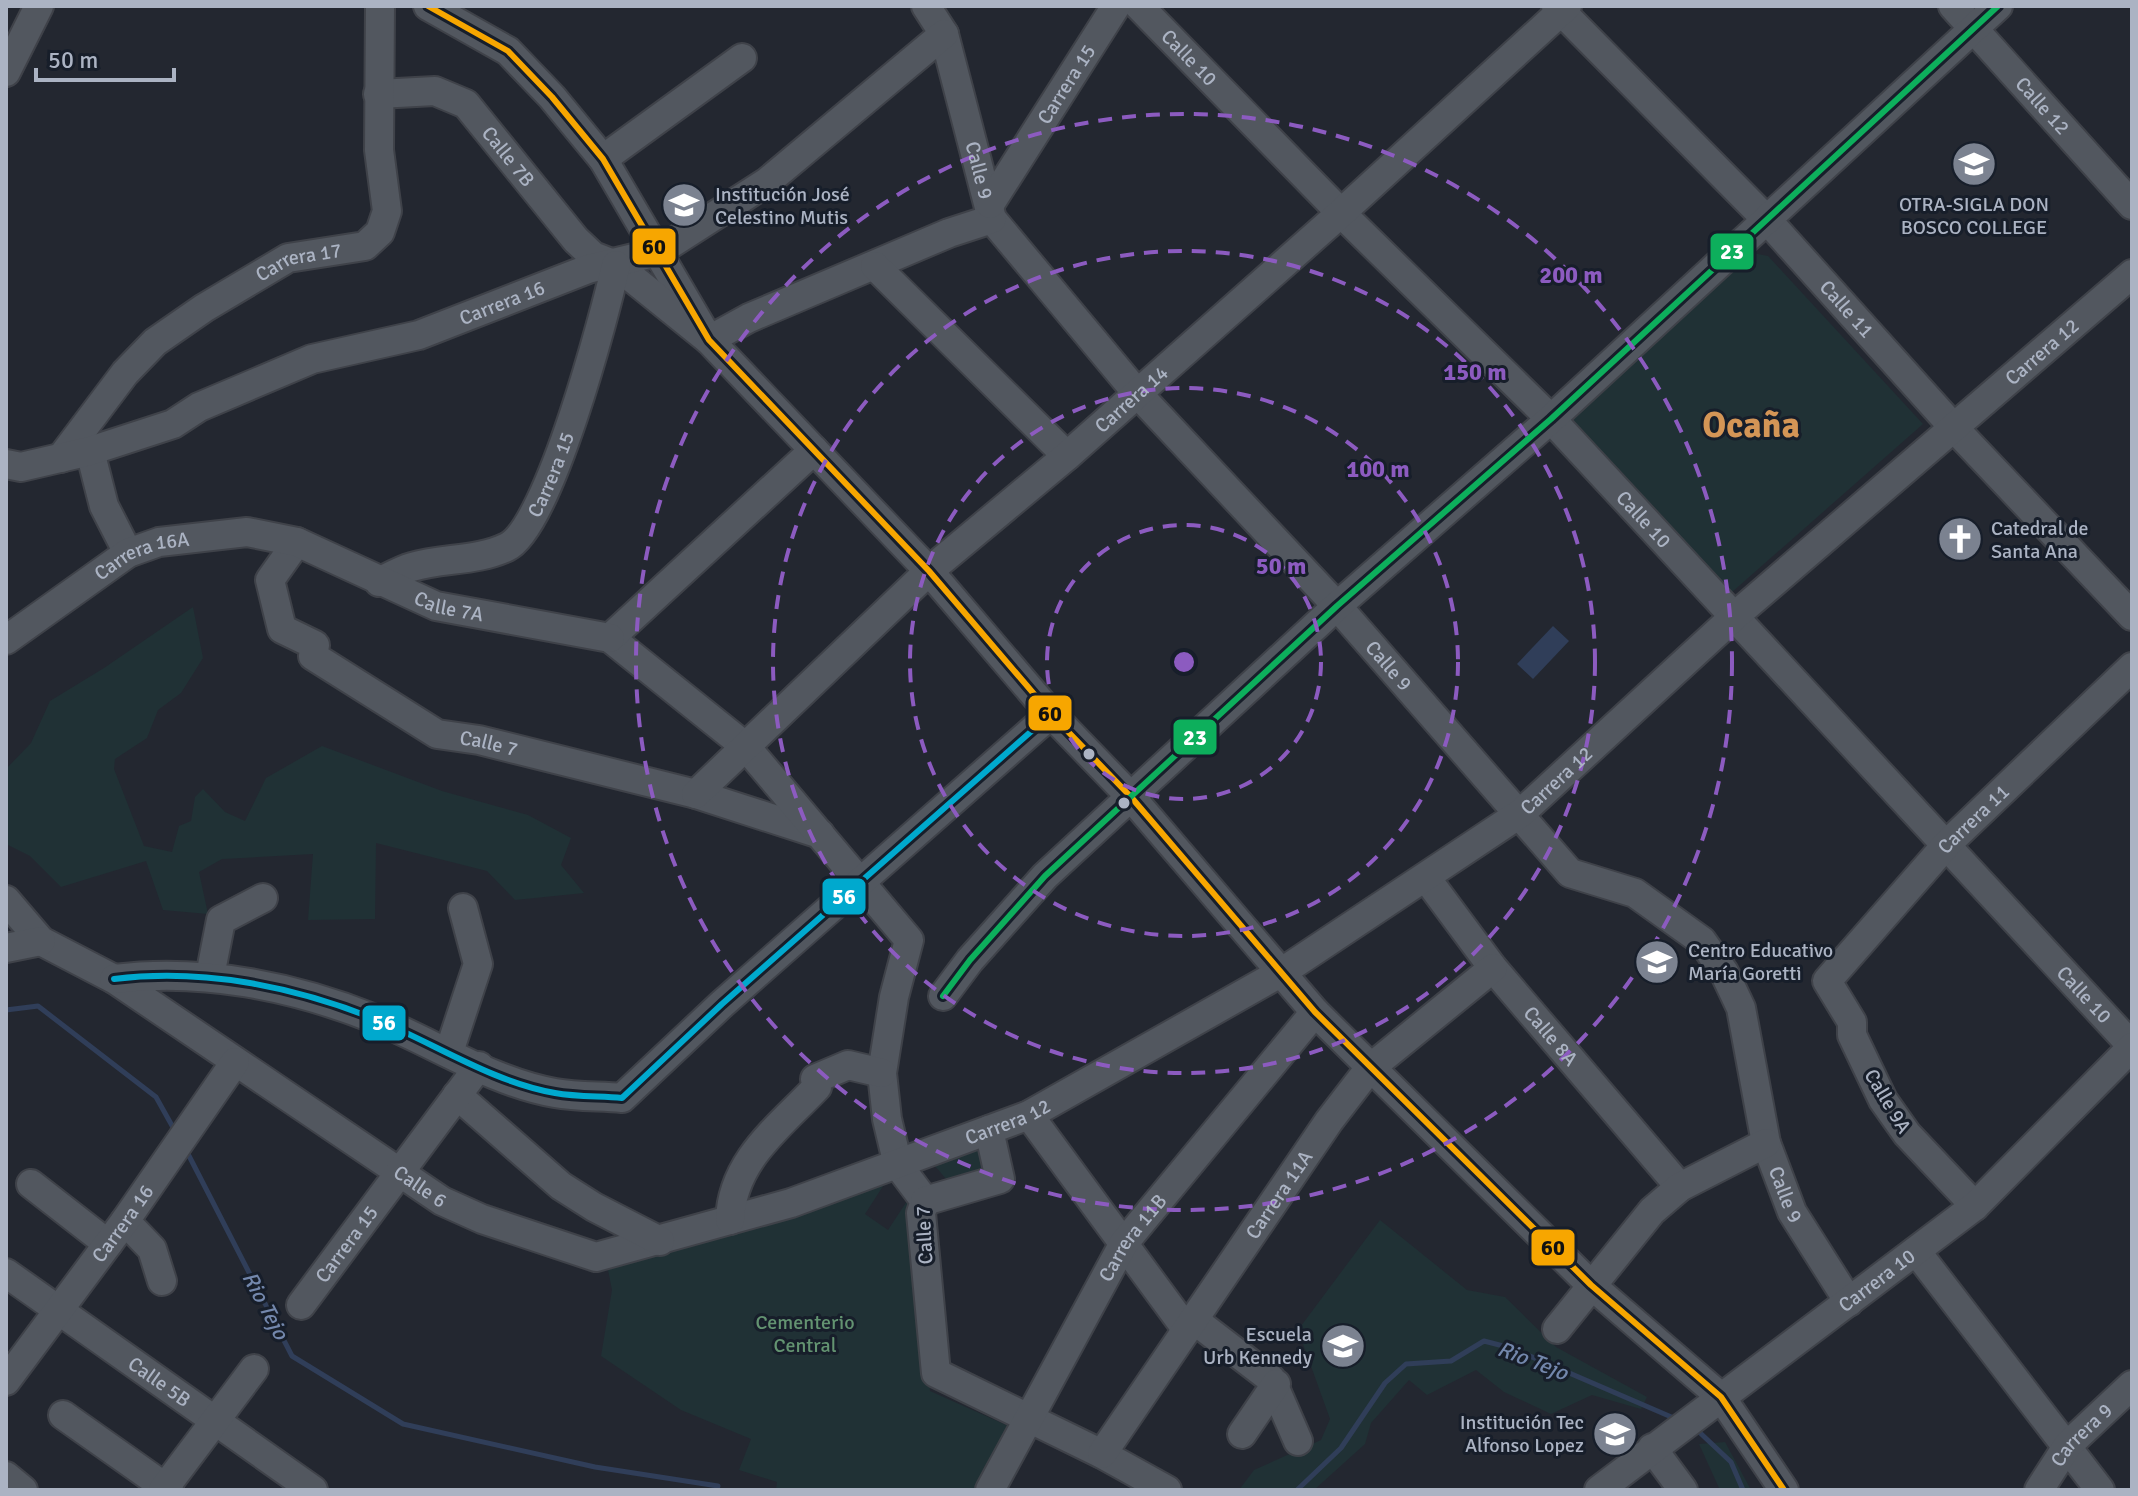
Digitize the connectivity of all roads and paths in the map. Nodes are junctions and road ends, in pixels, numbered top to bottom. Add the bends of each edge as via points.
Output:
1 (39, 6) edge
2 (380, 6) edge
3 (428, 6) edge
4 (926, 6) edge
5 (1116, 6) edge
6 (1139, 6) edge
7 (1953, 6) edge
8 (1998, 6) edge
9 (1561, 8) edge
10 (1973, 28) junction
11 (944, 34) junction
12 (742, 58) dead end
13 (6, 72) edge
14 (378, 94) junction
15 (603, 159) junction
16 (2132, 205) edge
17 (991, 211) junction
18 (1341, 213) junction
19 (1767, 220) junction
20 (658, 252) junction
21 (616, 265) junction
22 (875, 266) junction
23 (2132, 274) edge
24 (709, 340) junction
25 (1137, 393) junction
26 (1551, 419) junction
27 (1955, 429) junction
28 (814, 450) junction
29 (90, 451) junction
30 (1067, 456) junction
31 (61, 458) junction
32 (6, 464) edge
33 (297, 542) junction
34 (128, 553) junction
35 (929, 571) junction
36 (379, 582) junction
37 (1337, 606) junction
38 (1736, 615) junction
39 (2132, 616) edge
40 (10, 631) edge
41 (610, 638) junction
42 (2132, 667) edge
43 (1051, 714) junction
44 (744, 749) junction
45 (696, 794) junction
46 (1131, 797) junction
47 (1521, 813) junction
48 (821, 834) junction
49 (1947, 844) junction
50 (1427, 879) junction
51 (860, 884) junction
52 (263, 898) dead end
53 (6, 900) edge
54 (463, 908) dead end
55 (41, 941) junction
56 (6, 948) edge
57 (1493, 968) junction
58 (1282, 972) junction
59 (210, 976) junction
60 (114, 979) junction
61 (1827, 981) joint
62 (943, 996) dead end
63 (1315, 1012) junction
64 (2132, 1047) edge
65 (449, 1052) junction
66 (235, 1062) junction
67 (479, 1066) junction
68 (1369, 1069) junction
69 (882, 1073) junction
70 (457, 1095) junction
71 (1029, 1115) junction
72 (989, 1130) junction
73 (1766, 1143) junction
74 (898, 1165) junction
75 (399, 1172) junction
76 (31, 1184) dead end
77 (1680, 1187) junction
78 (925, 1201) junction
79 (1975, 1206) junction
80 (730, 1220) junction
81 (125, 1221) junction
82 (660, 1241) junction
83 (1124, 1243) junction
84 (108, 1244) junction
85 (1916, 1251) junction
86 (6, 1273) edge
87 (162, 1281) dead end
88 (1591, 1285) junction
89 (1849, 1302) junction
90 (301, 1305) dead end
91 (58, 1311) junction
92 (1190, 1325) junction
93 (1557, 1329) dead end
94 (254, 1369) dead end
95 (6, 1381) edge
96 (1276, 1384) junction
97 (2132, 1385) edge
98 (1721, 1397) junction
99 (63, 1415) dead end
100 (1031, 1418) junction
101 (215, 1421) junction
102 (1242, 1434) dead end
103 (1298, 1441) dead end
104 (2068, 1445) junction
105 (1655, 1447) junction
106 (1102, 1454) junction
107 (6, 1476) edge
108 (166, 1489) edge
109 (23, 1490) edge
110 (313, 1490) edge
111 (990, 1490) edge
112 (1167, 1490) edge
113 (1599, 1490) edge
114 (1683, 1490) edge
115 (1784, 1490) edge
116 (2039, 1490) edge
117 (2100, 1490) edge

1 - 13 street
2 - 14 street, Carrera 17
3 - 15 street via 508,51
4 - 11 street, Calle 9
5 - 17 street, Carrera 15
6 - 18 street, Calle 10
7 - 10 street, Calle 12
8 - 10 street
9 - 18 street, Carrera 14
9 - 19 street, Calle 11
10 - 16 street, Calle 12
10 - 19 street
11 - 17 street, Calle 9
11 - 20 street, Carrera 16 via 767,182
12 - 15 street
14 - 21 street, Calle 7B via 435,91 466,104 576,240 593,256
14 - 31 street, Carrera 17 via 387,211 380,232 365,246 288,258 155,342
15 - 20 street
17 - 22 street
17 - 25 street, Calle 9
18 - 25 street, Carrera 14
18 - 26 street, Calle 10
19 - 26 street
19 - 27 street, Calle 11
20 - 21 street, Carrera 16
20 - 24 street
21 - 24 street, Calle 7B
21 - 29 street, Carrera 16 via 588,269 419,335 312,359 199,407 173,424
21 - 36 street, Carrera 15 via 597,349 557,461 534,513 510,546 410,567
22 - 24 street
22 - 30 street
23 - 27 street, Carrera 12
24 - 28 street
25 - 30 street, Carrera 14
25 - 37 street, Calle 9
26 - 37 street
26 - 38 street, Calle 10
27 - 38 street, Carrera 12
27 - 39 street, Calle 11
28 - 35 street
28 - 41 street
29 - 31 street, Carrera 16
29 - 34 street via 104,506
30 - 35 street, Carrera 14
31 - 32 street, Carrera 16 via 21,467
33 - 34 street, Carrera 16A via 247,532 215,533
33 - 36 street, Calle 7A
33 - 45 street, Calle 7 via 270,580 282,629 315,645 313,656 437,734
34 - 40 street, Carrera 16A
35 - 43 street
35 - 44 street, Carrera 14
36 - 41 street, Calle 7A via 436,606
37 - 46 street
37 - 47 street, Calle 9
38 - 47 street, Carrera 12
38 - 49 street, Calle 10
41 - 44 street, Calle 7
42 - 49 street, Carrera 11
43 - 46 street
43 - 51 street
44 - 45 street, Carrera 14
44 - 48 street, Calle 7
45 - 48 street, Calle 7
46 - 58 street
46 - 62 street via 1045,876
47 - 50 street, Carrera 12
47 - 73 street, Calle 9 via 1570,873 1635,893 1702,941 1741,1008
48 - 51 street, Calle 7
49 - 61 street, Carrera 11
49 - 64 street, Calle 10
50 - 57 street, Calle 8A
50 - 58 street, Carrera 12
51 - 67 street via 622,1098 554,1093
51 - 69 street, Calle 7 via 909,940
52 - 59 street via 221,920
53 - 55 street, Calle 6
54 - 65 street via 478,964
55 - 56 street
55 - 60 street, Calle 6
57 - 68 street, Carrera 11A
57 - 77 street, Calle 8A
58 - 63 street
58 - 71 street, Carrera 12
59 - 60 street
59 - 65 street via 314,999
60 - 66 street, Calle 6
61 - 79 street, Calle 9A via 1852,1022 1852,1035 1883,1100 1907,1134
63 - 68 street
63 - 83 street, Carrera 11B
64 - 79 street, Carrera 10
65 - 67 street
66 - 75 street, Calle 6
66 - 81 street, Carrera 16
67 - 70 street, Carrera 15
68 - 88 street
68 - 92 street, Carrera 11A
69 - 74 street, Calle 7
69 - 80 street via 848,1065 815,1079 817,1087 752,1154 731,1194
70 - 75 street, Carrera 15
70 - 82 street via 561,1186
71 - 72 street, Carrera 12
71 - 83 street
72 - 74 street, Carrera 12
72 - 78 street via 1000,1179
73 - 77 street
73 - 89 street, Calle 9 via 1792,1212
74 - 78 street, Calle 7
74 - 80 street, Calle 6
75 - 82 street, Calle 6 via 442,1201 482,1219 596,1257
75 - 90 street, Carrera 15
76 - 84 street
77 - 88 street via 1652,1211
78 - 100 street, Calle 7 via 921,1213 936,1373
79 - 85 street, Carrera 10
80 - 82 street, Calle 6
81 - 84 street, Carrera 16
81 - 87 street via 152,1249
83 - 92 street
83 - 100 street, Carrera 11B
84 - 91 street, Carrera 16
85 - 89 street, Carrera 10
85 - 104 street
86 - 91 street, Calle 5B
88 - 93 street
88 - 98 street
89 - 98 street, Carrera 10
91 - 95 street, Carrera 16
91 - 101 street, Calle 5B
92 - 96 street via 1261,1368
92 - 106 street, Carrera 11A
94 - 101 street
96 - 102 street
96 - 103 street
97 - 104 street, Carrera 9
98 - 105 street, Carrera 10
98 - 115 street
99 - 108 street
100 - 106 street, Calle 7
100 - 111 street, Carrera 11B
101 - 108 street
101 - 110 street, Calle 5B
104 - 116 street, Carrera 9
104 - 117 street
105 - 113 street, Carrera 10
105 - 114 street
106 - 112 street, Calle 7
107 - 109 street

